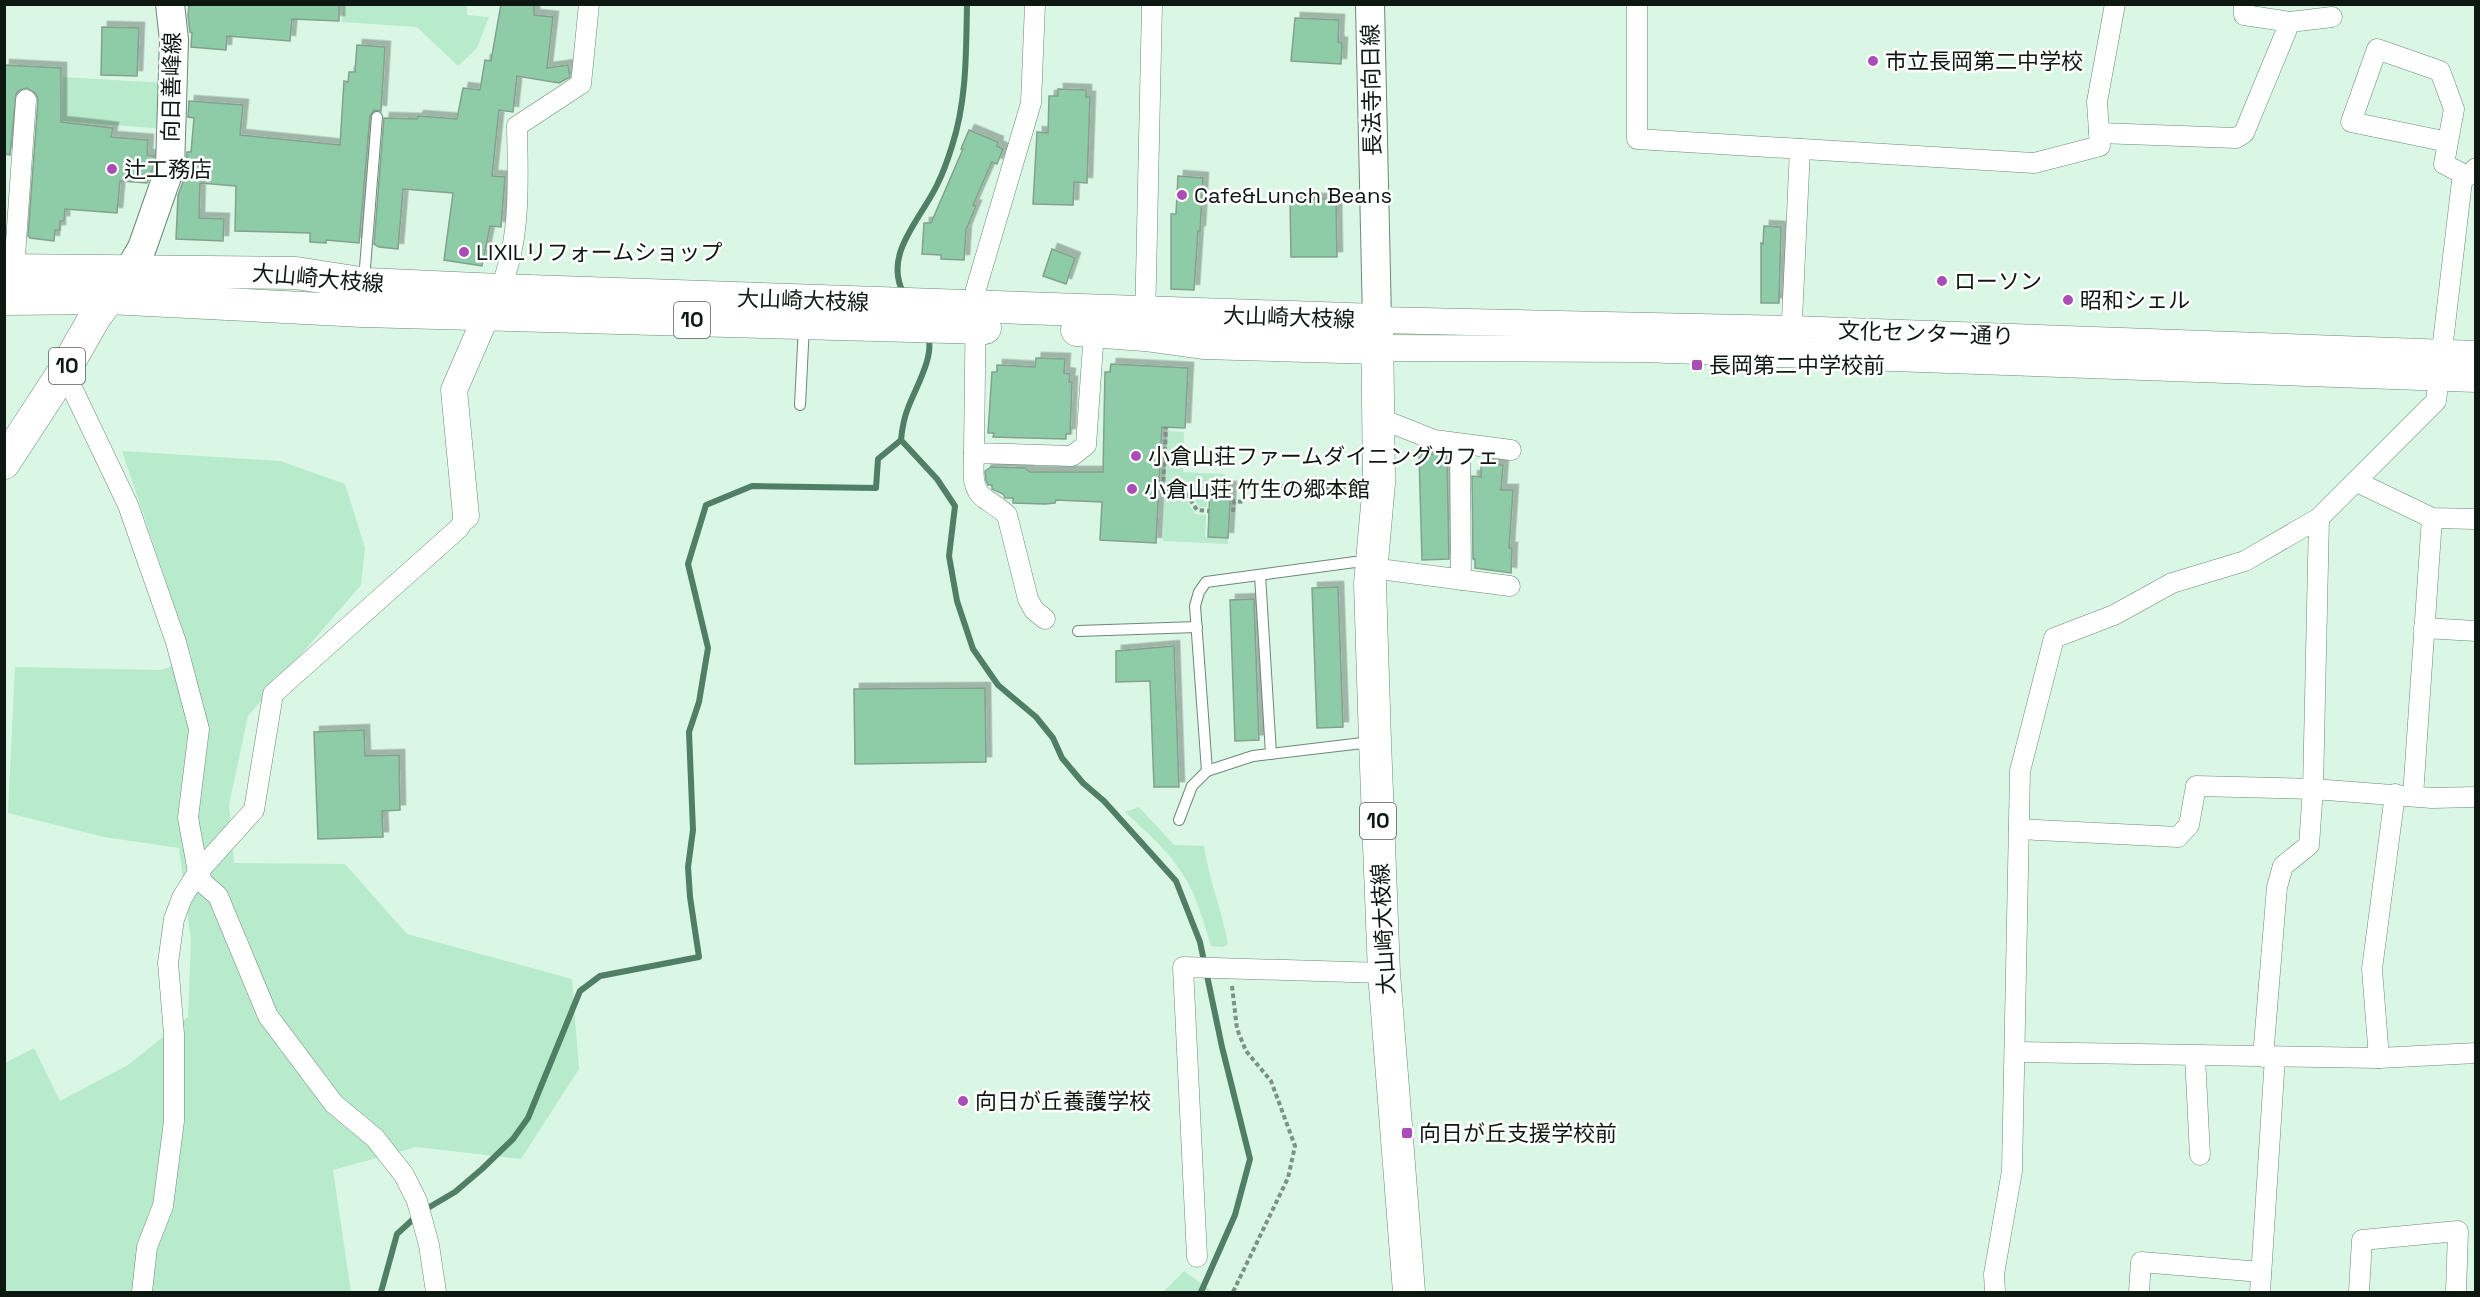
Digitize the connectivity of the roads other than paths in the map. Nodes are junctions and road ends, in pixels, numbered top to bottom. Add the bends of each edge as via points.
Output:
1 (170, 4) edge
2 (589, 4) edge
3 (1035, 4) edge
4 (1152, 4) edge
5 (1370, 4) edge
6 (1637, 4) edge
7 (2115, 4) edge
8 (2244, 4) edge
9 (2332, 16) dead end
10 (2290, 21) junction
11 (26, 99) dead end
12 (377, 117) dead end
13 (2099, 132) junction
14 (2448, 142) junction
15 (1800, 149) junction
16 (2471, 172) edge
17 (9, 270) edge
18 (129, 270) junction
19 (363, 283) junction
20 (108, 298) junction
21 (4, 299) edge
22 (493, 302) junction
23 (976, 317) junction
24 (804, 323) junction
25 (1145, 323) junction
26 (1792, 329) junction
27 (1094, 331) junction
28 (1378, 334) junction
29 (2444, 351) junction
30 (1790, 354) junction
31 (2475, 354) edge
32 (64, 371) junction
33 (2440, 378) junction
34 (2475, 379) edge
35 (800, 405) dead end
36 (1379, 418) junction
37 (1460, 445) junction
38 (1511, 450) dead end
39 (974, 453) junction
40 (4, 463) edge
41 (2357, 482) junction
42 (466, 516) joint
43 (2319, 518) junction
44 (2432, 518) junction
45 (2475, 519) edge
46 (1371, 566) junction
47 (1260, 575) junction
48 (1461, 580) junction
49 (1510, 586) dead end
50 (1046, 619) dead end
51 (1197, 627) junction
52 (2424, 628) junction
53 (1078, 631) dead end
54 (2475, 631) edge
55 (1375, 741) junction
56 (1270, 754) junction
57 (1207, 771) junction
58 (2313, 789) junction
59 (2404, 795) junction
60 (2475, 797) edge
61 (1179, 820) dead end
62 (2019, 829) junction
63 (198, 872) junction
64 (1384, 973) junction
65 (2015, 1052) junction
66 (2475, 1053) edge
67 (2195, 1056) junction
68 (2269, 1057) junction
69 (2379, 1058) junction
70 (2200, 1155) dead end
71 (1197, 1257) dead end
72 (2261, 1272) junction
73 (142, 1293) edge
74 (436, 1293) edge
75 (1409, 1293) edge
76 (1995, 1293) edge
77 (2139, 1293) edge
78 (2260, 1293) edge
79 (2359, 1293) edge
80 (2456, 1293) edge

1 - 18 main road, 向日善峰線 via 174,40 170,168 142,248
2 - 22 street via 581,84 518,126 518,200 506,277
3 - 23 street via 1031,103 976,289
4 - 25 street
5 - 28 main road, 長法寺向日線
6 - 15 street via 1637,139
7 - 13 street via 2097,102
8 - 10 street via 2244,15
9 - 10 street
10 - 13 street via 2244,134 2236,138
11 - 17 street
12 - 19 lane
13 - 15 street via 2100,146 2034,163
14 - 14 street via 2454,109 2440,71 2377,49 2351,122
14 - 16 street via 2444,164
15 - 26 street
16 - 29 street via 2462,181
17 - 18 main road, 大山崎大枝線 / 10
18 - 19 main road, 大山崎大枝線 / 10 via 296,273
18 - 20 main road, 10
19 - 22 main road, 大山崎大枝線 / 10
20 - 21 main road, 大山崎大枝線 / 10
20 - 22 main road, 大山崎大枝線 / 10 via 362,311
20 - 32 main road, 10
22 - 23 main road, 大山崎大枝線 / 10
22 - 24 main road, 大山崎大枝線 / 10
22 - 42 street via 454,390
23 - 24 main road, 大山崎大枝線 / 10
23 - 25 main road, 大山崎大枝線 / 10
23 - 27 main road, 大山崎大枝線 / 10
23 - 39 street
24 - 35 lane
25 - 27 main road, 大山崎大枝線 / 10
25 - 28 main road, 大山崎大枝線 / 10 via 1203,343
26 - 28 street, 文化センター通り
26 - 29 street, 文化センター通り
26 - 30 street
27 - 39 street via 1086,445 1072,456
28 - 30 street, 文化センター通り
28 - 36 main road, 大山崎大枝線 / 10
29 - 31 street, 文化センター通り
29 - 33 street
30 - 33 street, 文化センター通り
32 - 40 main road, 10
32 - 63 street via 128,505 176,642 199,729 188,818
33 - 34 street, 文化センター通り
33 - 41 street via 2436,401
36 - 37 street via 1434,440
36 - 46 main road, 大山崎大枝線 / 10 via 1379,483
37 - 38 street
37 - 48 street
39 - 50 street via 977,489 1007,515 1028,599
41 - 43 street
41 - 44 street
42 - 63 street via 459,528 273,694 254,810
43 - 58 street
43 - 62 street via 2245,561 2172,583 2114,615 2054,638 2020,771
44 - 45 street
44 - 52 street
46 - 47 lane via 1355,562
46 - 48 street
46 - 55 main road, 大山崎大枝線 / 10
47 - 51 lane via 1206,582 1196,606
47 - 56 lane
48 - 49 street
51 - 53 lane
51 - 57 lane
52 - 54 street
52 - 59 street
55 - 56 lane
55 - 64 main road, 大山崎大枝線 / 10
56 - 57 lane
57 - 61 lane via 1192,786
58 - 59 street
58 - 62 street via 2196,786 2189,825 2178,837
58 - 68 street via 2309,845 2283,866 2277,887
59 - 60 street
59 - 69 street via 2376,923 2372,969
62 - 65 street
63 - 73 street via 182,898 170,940 174,1121 163,1206 147,1247
63 - 74 street via 203,883 218,896 268,1016 334,1104 375,1138 404,1174 417,1201 429,1245
64 - 71 street via 1183,967
64 - 75 main road, 大山崎大枝線 / 10
65 - 67 street
65 - 76 street via 2012,1171 1994,1274
66 - 69 street
67 - 68 street
67 - 70 street
68 - 69 street
68 - 72 street
72 - 77 street via 2141,1262
72 - 78 street
79 - 80 street via 2362,1240 2458,1232

